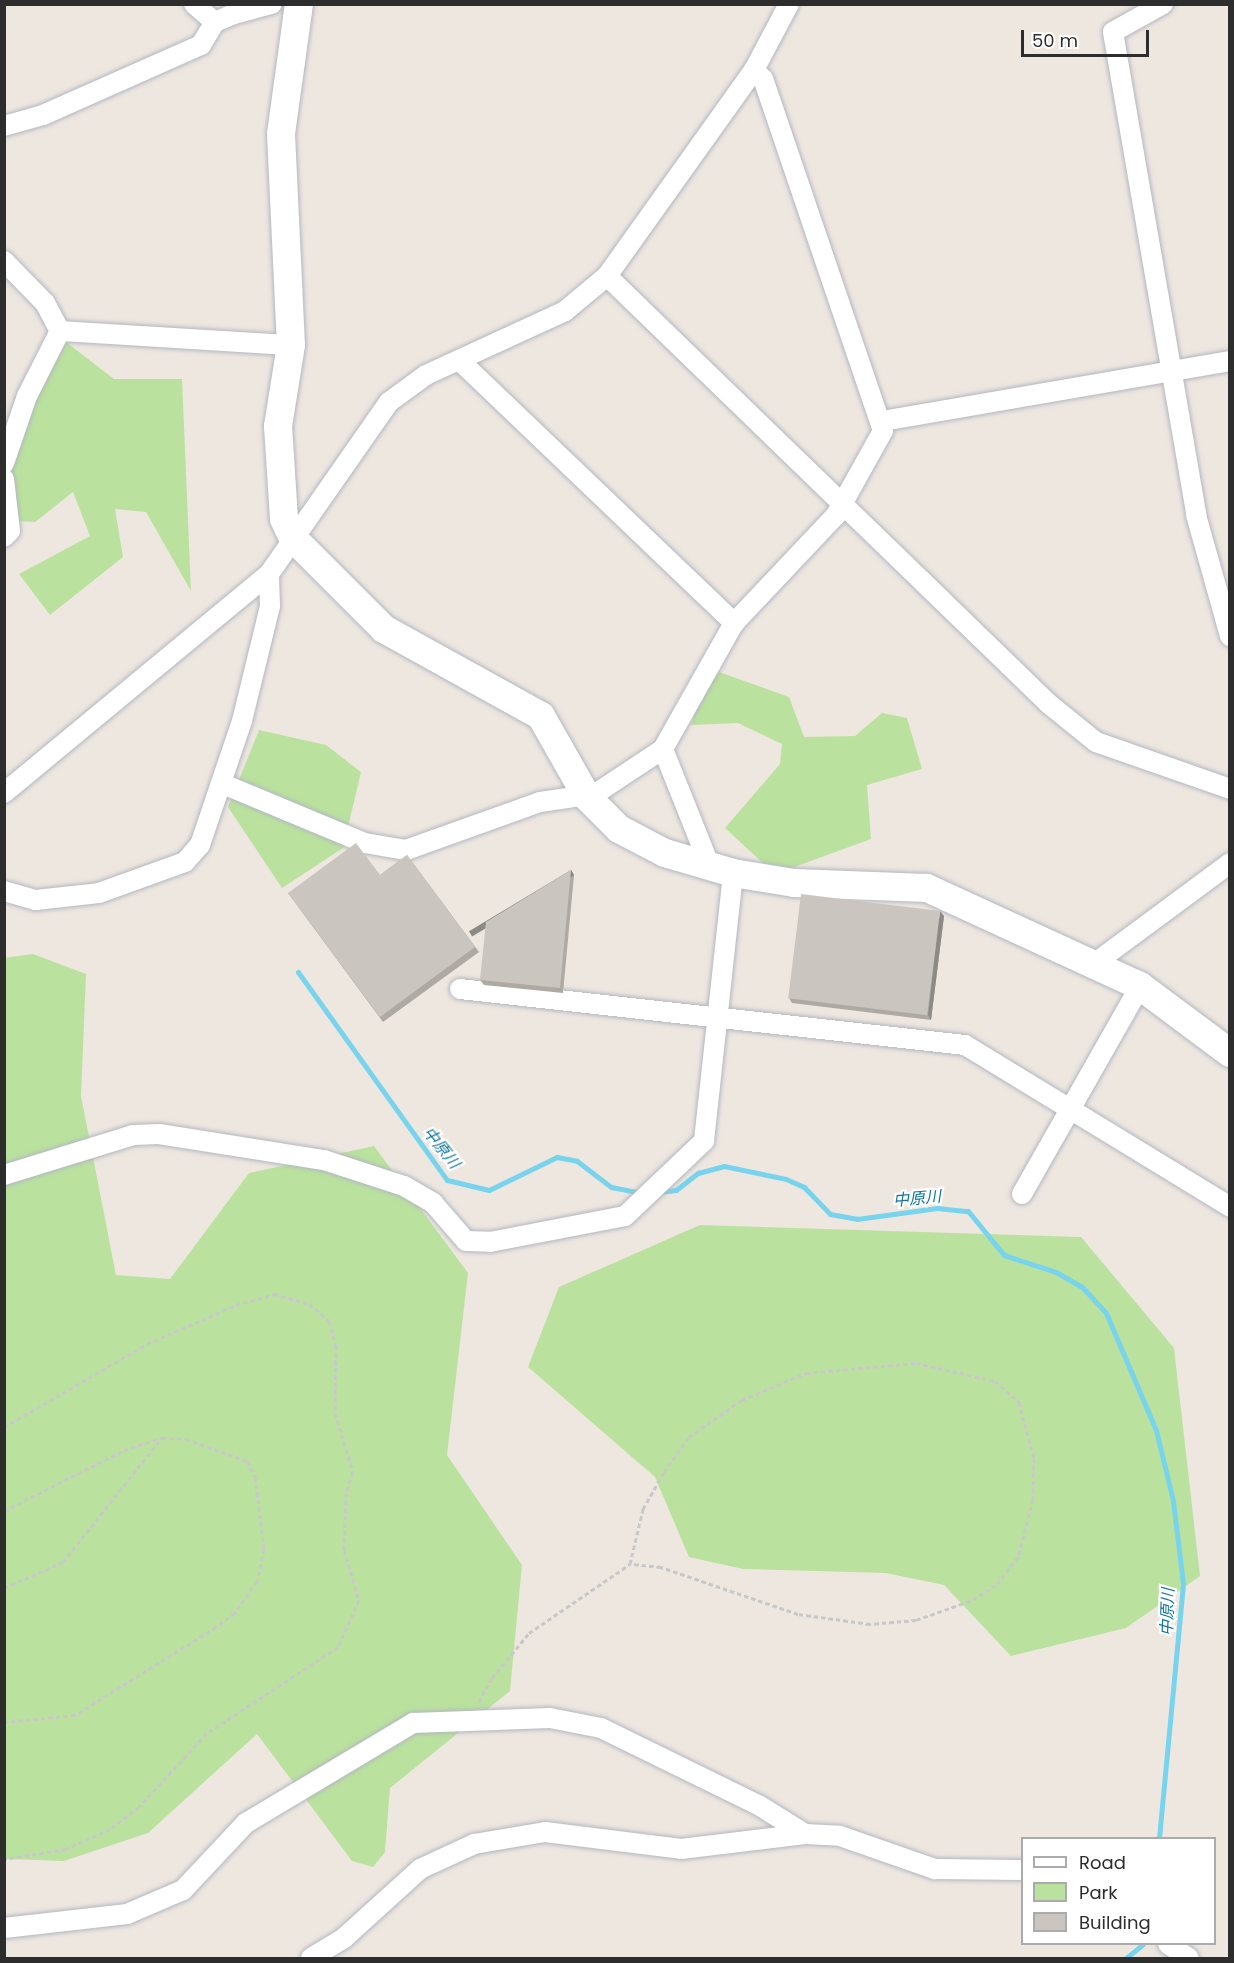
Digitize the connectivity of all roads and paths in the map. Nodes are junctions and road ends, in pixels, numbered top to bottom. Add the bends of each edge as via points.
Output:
1 (194, 4) edge
2 (272, 4) edge
3 (299, 4) edge
4 (789, 4) edge
5 (1163, 4) edge
6 (232, 9) edge
7 (215, 22) junction
8 (753, 70) junction
9 (4, 126) edge
10 (4, 261) edge
11 (607, 276) junction
12 (60, 331) junction
13 (291, 345) junction
14 (459, 360) junction
15 (1230, 361) edge
16 (1172, 372) junction
17 (883, 421) junction
18 (4, 463) edge
19 (4, 479) edge
20 (843, 500) junction
21 (4, 537) edge
22 (292, 537) junction
23 (269, 574) junction
24 (734, 623) junction
25 (1230, 636) edge
26 (663, 749) junction
27 (224, 784) junction
28 (1230, 789) edge
29 (4, 793) edge
30 (586, 797) junction
31 (1230, 863) edge
32 (721, 868) junction
33 (4, 891) edge
34 (1091, 966) junction
35 (1140, 986) junction
36 (460, 989) dead end
37 (715, 1016) junction
38 (1230, 1053) edge
39 (1071, 1108) junction
40 (4, 1175) edge
41 (1022, 1194) dead end
42 (1230, 1207) edge
43 (4, 1427) edge
44 (162, 1438) junction
45 (4, 1511) edge
46 (630, 1564) junction
47 (4, 1588) edge
48 (471, 1719) junction
49 (4, 1722) edge
50 (805, 1834) junction
51 (4, 1859) edge
52 (1021, 1870) edge
53 (4, 1928) edge
54 (1169, 1945) edge
55 (311, 1959) edge
56 (1189, 1959) edge

1 - 7 street
2 - 6 street
3 - 13 street via 281,134
4 - 8 street
5 - 16 street via 1113,32
6 - 7 street
7 - 9 street via 201,45 43,115
8 - 11 street
8 - 17 street via 763,79
10 - 12 street via 45,303
11 - 14 street via 565,311
11 - 20 street
12 - 13 street
12 - 18 street via 27,396
13 - 22 street via 278,426 284,519
14 - 22 street via 426,375 389,402
14 - 24 street
15 - 16 street
16 - 17 street
16 - 25 street via 1196,515
17 - 20 street via 883,431
19 - 21 street via 10,531
20 - 24 street via 836,515
20 - 28 street via 1049,704 1096,742
22 - 23 street
22 - 30 street via 384,629 541,716
23 - 27 street via 270,606
23 - 29 street
24 - 26 street
26 - 30 street
26 - 32 street
27 - 30 street via 365,843 406,850 540,802
27 - 33 street via 200,845 185,862 71,899 36,900
30 - 32 street via 619,828 665,853
31 - 34 street
32 - 34 street via 794,884 927,888
32 - 37 street
34 - 35 street
35 - 38 street
35 - 39 street
36 - 37 street
37 - 39 street via 965,1045
37 - 40 street via 704,1141 625,1216 490,1242 466,1241 433,1203 404,1186 324,1160 159,1134 133,1135
39 - 41 street
39 - 42 street
43 - 51 path via 147,1344 236,1305 274,1294 309,1304 329,1321 336,1345 335,1413 353,1472 346,1493 345,1550 359,1600 338,1647 207,1733 139,1807 110,1829 66,1849
44 - 45 path via 124,1450
44 - 47 path via 63,1562
44 - 49 path via 212,1444 247,1461 255,1477 264,1549 257,1581 235,1613 216,1627 75,1714
46 - 46 path via 643,1509 689,1437 742,1400 806,1373 897,1363 995,1381 1019,1402 1034,1458 1026,1534 1018,1557 996,1586 970,1601 916,1620 870,1624 798,1614 662,1567
46 - 48 path via 514,1648
48 - 50 street via 496,1723 550,1718 601,1728 760,1806
48 - 53 street via 413,1723 246,1823 208,1868 174,1894 127,1914
50 - 52 street via 840,1836 935,1869
50 - 55 street via 681,1849 545,1832 474,1844 420,1869 344,1938
54 - 56 street

